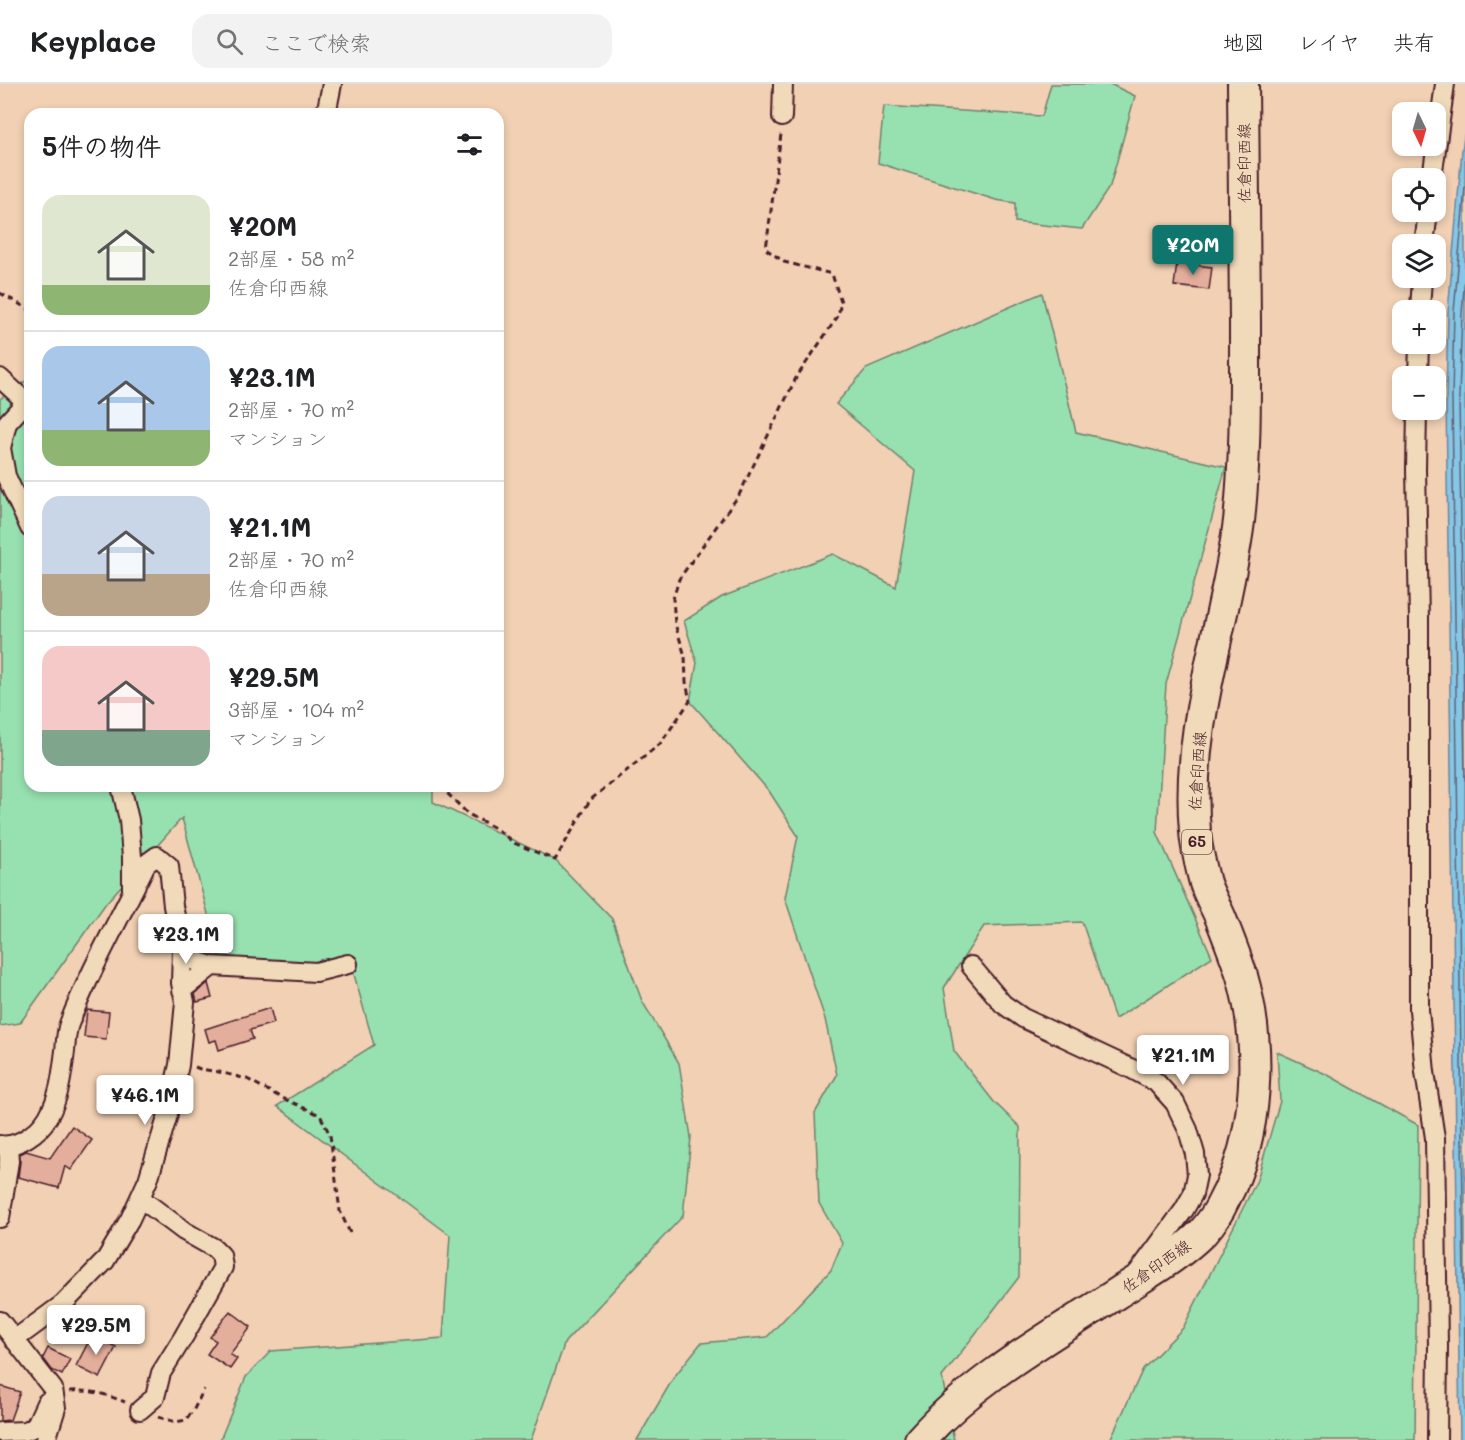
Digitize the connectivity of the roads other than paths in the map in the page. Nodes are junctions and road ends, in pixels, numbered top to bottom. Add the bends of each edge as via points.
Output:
1 (332, 84) edge
2 (783, 84) edge
3 (1243, 84) edge
4 (1445, 84) edge
5 (327, 108) edge
6 (782, 117) road end
7 (1433, 168) edge
8 (0, 378) edge
9 (24, 397) edge
10 (24, 405) edge
11 (1417, 420) edge
12 (24, 515) edge
13 (123, 792) edge
14 (132, 893) junction
15 (182, 950) junction
16 (348, 964) dead end
17 (212, 966) junction
18 (971, 966) dead end
19 (182, 990) junction
20 (4, 1146) edge
21 (140, 1198) junction
22 (0, 1218) edge
23 (1126, 1287) junction
24 (0, 1321) edge
25 (14, 1340) junction
26 (54, 1396) junction
27 (140, 1410) dead end
28 (0, 1432) edge
29 (46, 1440) edge
30 (920, 1440) edge
31 (1437, 1440) edge

1 - 5 street
2 - 6 street
3 - 23 main road, 佐倉印西線 / 65 via 1245,396 1239,521 1196,748 1193,801 1195,836 1206,886 1242,977 1252,1027 1255,1078 1248,1135 1224,1201 1205,1230
4 - 7 street
8 - 9 street
10 - 12 street via 8,423 1,448 6,476
11 - 31 street via 1419,1010 1435,1138
13 - 14 street via 129,820
14 - 15 street via 146,864 157,856 169,866
14 - 20 street via 68,1027 60,1090 48,1117 36,1132
15 - 17 street via 196,961
15 - 19 street
16 - 17 street via 316,972
17 - 19 street
18 - 23 street via 1003,1004 1023,1018 1156,1082 1174,1103 1188,1130 1197,1175 1193,1194
19 - 21 street via 185,1002 179,1065 167,1118
20 - 22 street via 9,1161
21 - 25 street via 105,1261 63,1304
21 - 27 street via 214,1248 221,1255 223,1267 161,1372 155,1397
23 - 30 main road, 佐倉印西線 / 65 via 1001,1369 958,1402
24 - 25 street
25 - 26 street via 53,1389
26 - 28 street via 46,1403 35,1427
26 - 29 street via 56,1408

